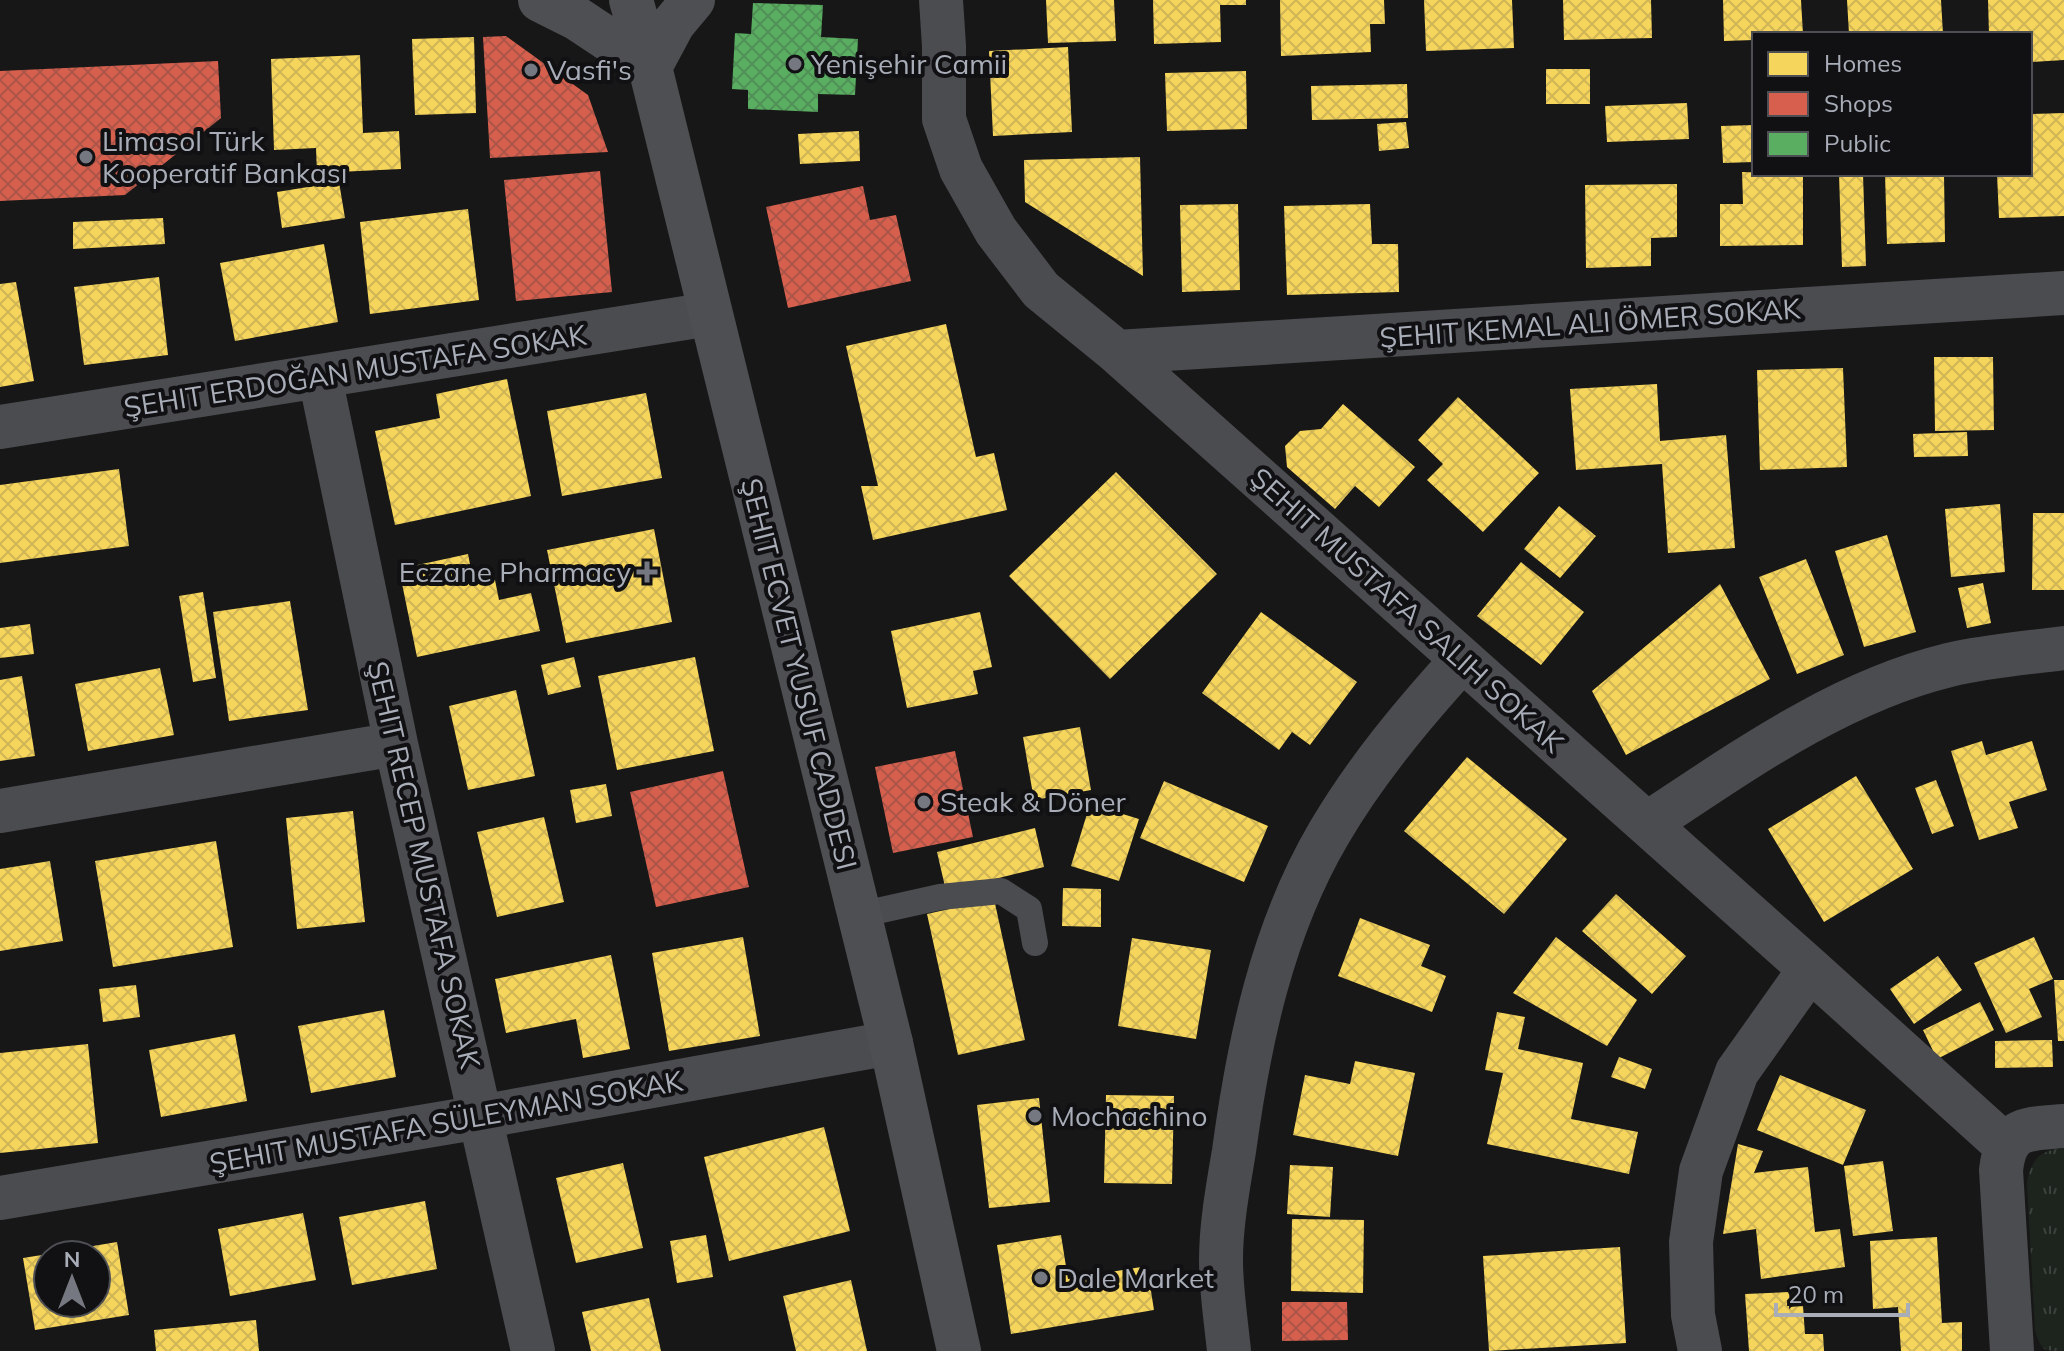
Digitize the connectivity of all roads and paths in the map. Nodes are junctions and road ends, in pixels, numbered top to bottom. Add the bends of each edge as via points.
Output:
1 (540, 0) edge
2 (631, 0) edge
3 (693, 0) edge
4 (941, 0) edge
5 (650, 67) junction
6 (2064, 293) edge
7 (710, 314) junction
8 (1117, 352) junction
9 (320, 377) junction
10 (0, 427) edge
11 (2064, 648) edge
12 (1462, 660) junction
13 (396, 744) junction
14 (0, 811) edge
15 (1647, 824) junction
16 (859, 915) junction
17 (1035, 943) dead end
18 (1810, 969) junction
19 (891, 1043) junction
20 (480, 1117) junction
21 (2064, 1126) edge
22 (2006, 1146) junction
23 (0, 1198) edge
24 (533, 1351) edge
25 (959, 1351) edge
26 (1229, 1351) edge
27 (1700, 1351) edge
28 (2012, 1351) edge

1 - 5 main road
2 - 5 main road, ŞEHIT ECVET YUSUF CADDESI
3 - 5 main road
4 - 8 street, ŞEHIT MUSTAFA SALIH SOKAK via 944,119 961,169 996,231 1041,290
5 - 7 main road, ŞEHIT ECVET YUSUF CADDESI
6 - 8 street, ŞEHIT KEMAL ALI ÖMER SOKAK
7 - 9 street, ŞEHIT ERDOĞAN MUSTAFA SOKAK
7 - 16 main road, ŞEHIT ECVET YUSUF CADDESI
8 - 12 street, ŞEHIT MUSTAFA SALIH SOKAK
9 - 10 street, ŞEHIT ERDOĞAN MUSTAFA SOKAK
9 - 13 street, ŞEHIT RECEP MUSTAFA SOKAK
11 - 15 street via 1949,665 1861,695 1753,754
12 - 15 street, ŞEHIT MUSTAFA SALIH SOKAK
12 - 26 street via 1379,757 1328,835 1284,926 1256,1023 1229,1181 1221,1260
13 - 14 street
13 - 20 street, ŞEHIT RECEP MUSTAFA SOKAK
15 - 18 street, ŞEHIT MUSTAFA SALIH SOKAK
16 - 17 lane via 940,897 1001,891 1029,909
16 - 19 main road, ŞEHIT ECVET YUSUF CADDESI
18 - 22 street, ŞEHIT MUSTAFA SALIH SOKAK
18 - 27 street via 1737,1072 1701,1171 1691,1242 1693,1315
19 - 20 street, ŞEHIT MUSTAFA SÜLEYMAN SOKAK
19 - 25 main road, ŞEHIT ECVET YUSUF CADDESI
20 - 23 street, ŞEHIT MUSTAFA SÜLEYMAN SOKAK
20 - 24 street, ŞEHIT RECEP MUSTAFA SOKAK
21 - 22 street via 2025,1129
22 - 28 street via 2001,1170

